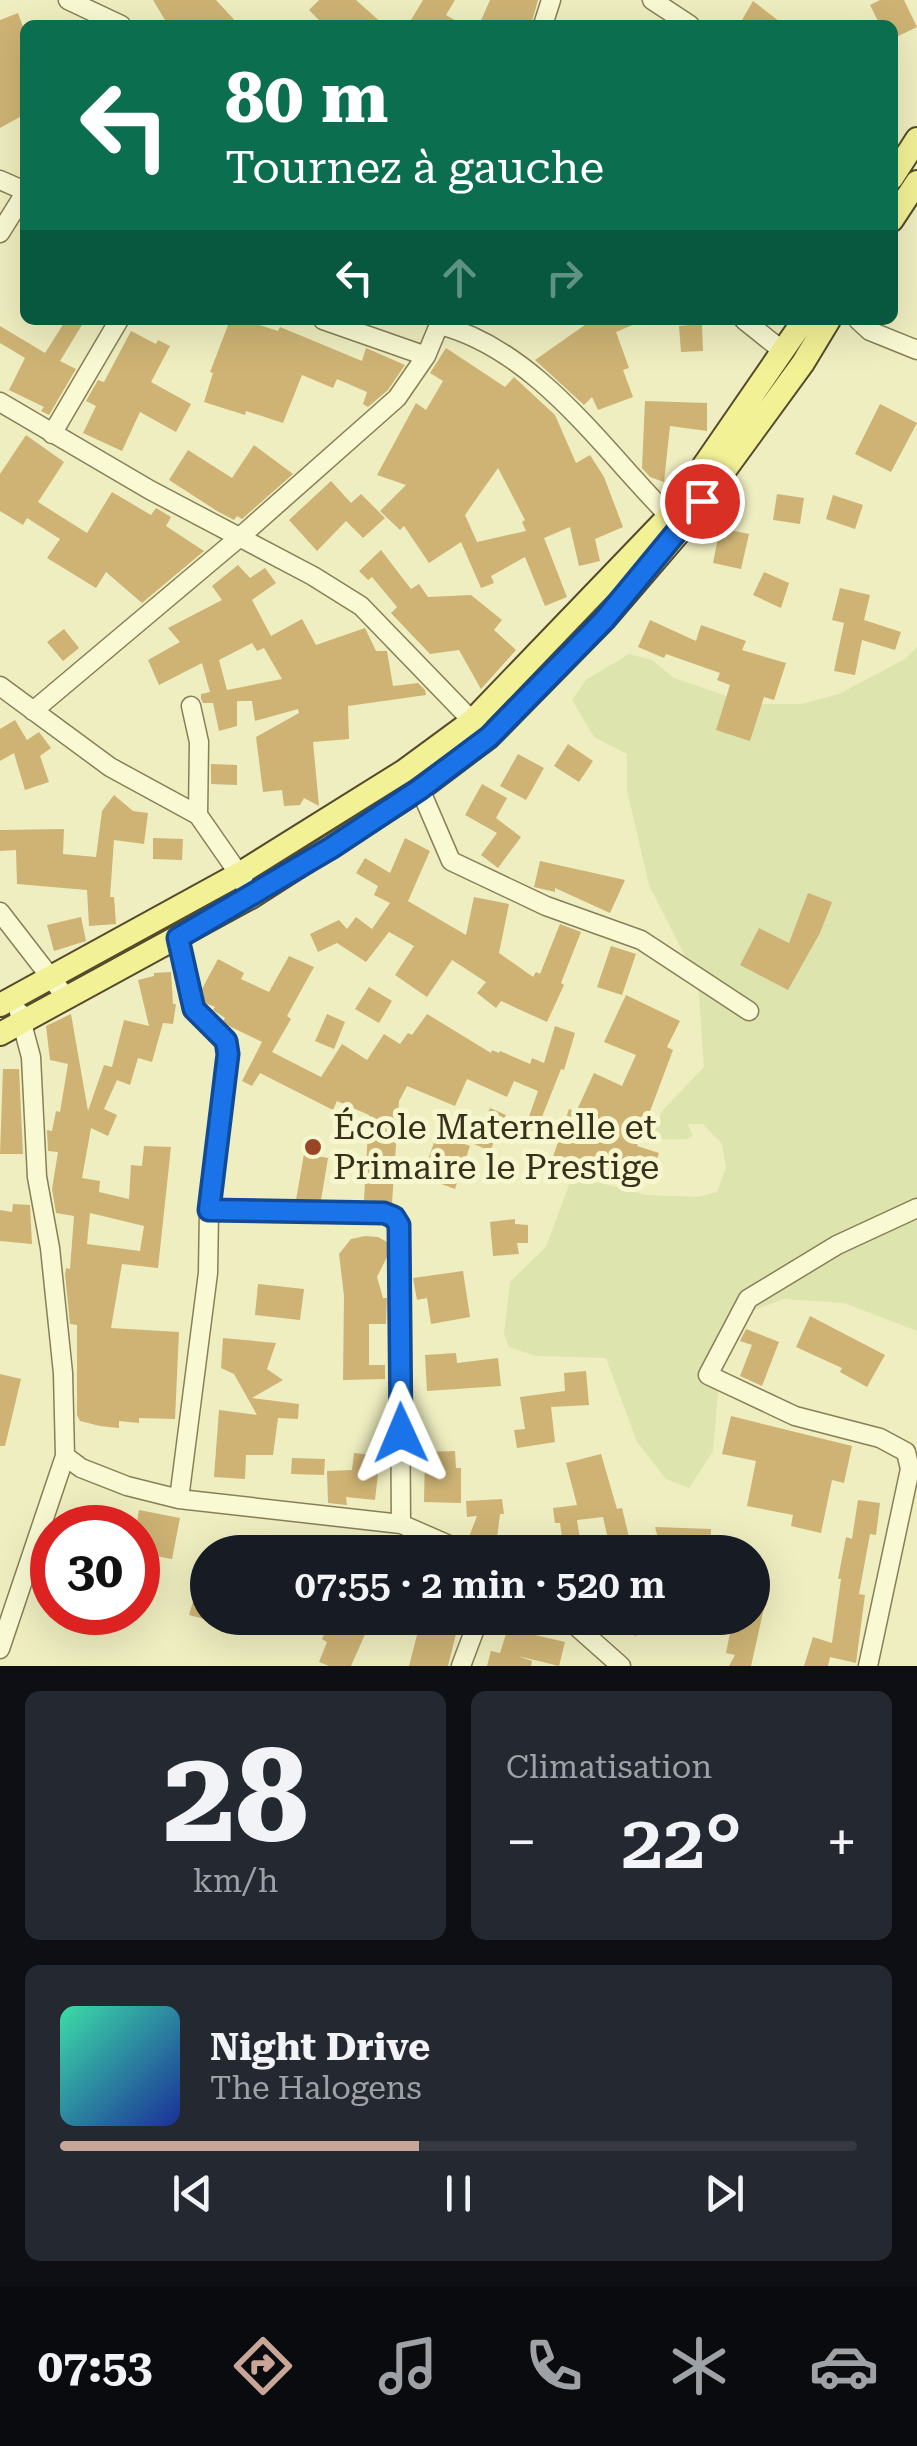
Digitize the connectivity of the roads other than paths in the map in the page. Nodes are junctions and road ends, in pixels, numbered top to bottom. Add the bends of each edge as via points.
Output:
1 (68, 0) edge
2 (652, 0) edge
3 (110, 20) edge
4 (682, 20) edge
5 (917, 139) edge
6 (900, 173) edge
7 (20, 200) edge
8 (0, 232) edge
9 (116, 325) edge
10 (337, 325) edge
11 (440, 325) edge
12 (448, 325) edge
13 (750, 325) edge
14 (801, 325) edge
15 (826, 325) edge
16 (863, 325) edge
17 (917, 350) edge
18 (784, 352) junction
19 (426, 356) junction
20 (0, 402) edge
21 (52, 434) junction
22 (675, 522) junction
23 (241, 536) junction
24 (0, 686) edge
25 (191, 706) dead end
26 (33, 711) junction
27 (480, 729) junction
28 (420, 789) junction
29 (198, 815) junction
30 (240, 874) junction
31 (251, 897) junction
32 (0, 912) edge
33 (178, 938) junction
34 (58, 987) junction
35 (7, 1001) edge
36 (750, 1011) dead end
37 (22, 1022) junction
38 (0, 1034) edge
39 (917, 1208) edge
40 (209, 1210) junction
41 (65, 1456) junction
42 (179, 1499) junction
43 (401, 1524) junction
44 (426, 1535) edge
45 (473, 1635) edge
46 (587, 1635) edge
47 (0, 1649) edge
48 (461, 1666) edge
49 (621, 1666) edge
50 (868, 1666) edge

1 - 3 street
2 - 4 street
5 - 6 main road
7 - 8 street
9 - 21 street
10 - 19 street
11 - 19 street
12 - 22 street via 518,364 587,425
13 - 18 street
14 - 18 main road
15 - 22 main road
16 - 17 street
18 - 22 main road
19 - 23 street via 397,398
20 - 21 street
21 - 23 street
22 - 27 main road via 604,620
23 - 26 street
23 - 27 street via 360,606
24 - 26 street
25 - 29 street via 200,742
26 - 29 street via 110,767
27 - 28 main road
27 - 30 main road
28 - 31 main road
28 - 36 street via 451,861 546,906 641,940
29 - 30 street
30 - 31 street
30 - 34 main road
31 - 33 main road
32 - 34 street
33 - 34 main road
33 - 40 street via 194,1009 226,1041 228,1054
34 - 35 main road
34 - 37 main road
35 - 37 street
37 - 38 main road
37 - 41 street via 56,1299
39 - 50 street via 837,1245 748,1299 708,1374 795,1416 880,1438 906,1452 910,1469
40 - 42 street via 208,1273
40 - 43 street via 384,1213 399,1225
41 - 42 street via 127,1486
41 - 47 street
42 - 43 street
43 - 44 street
45 - 48 street
46 - 49 street

